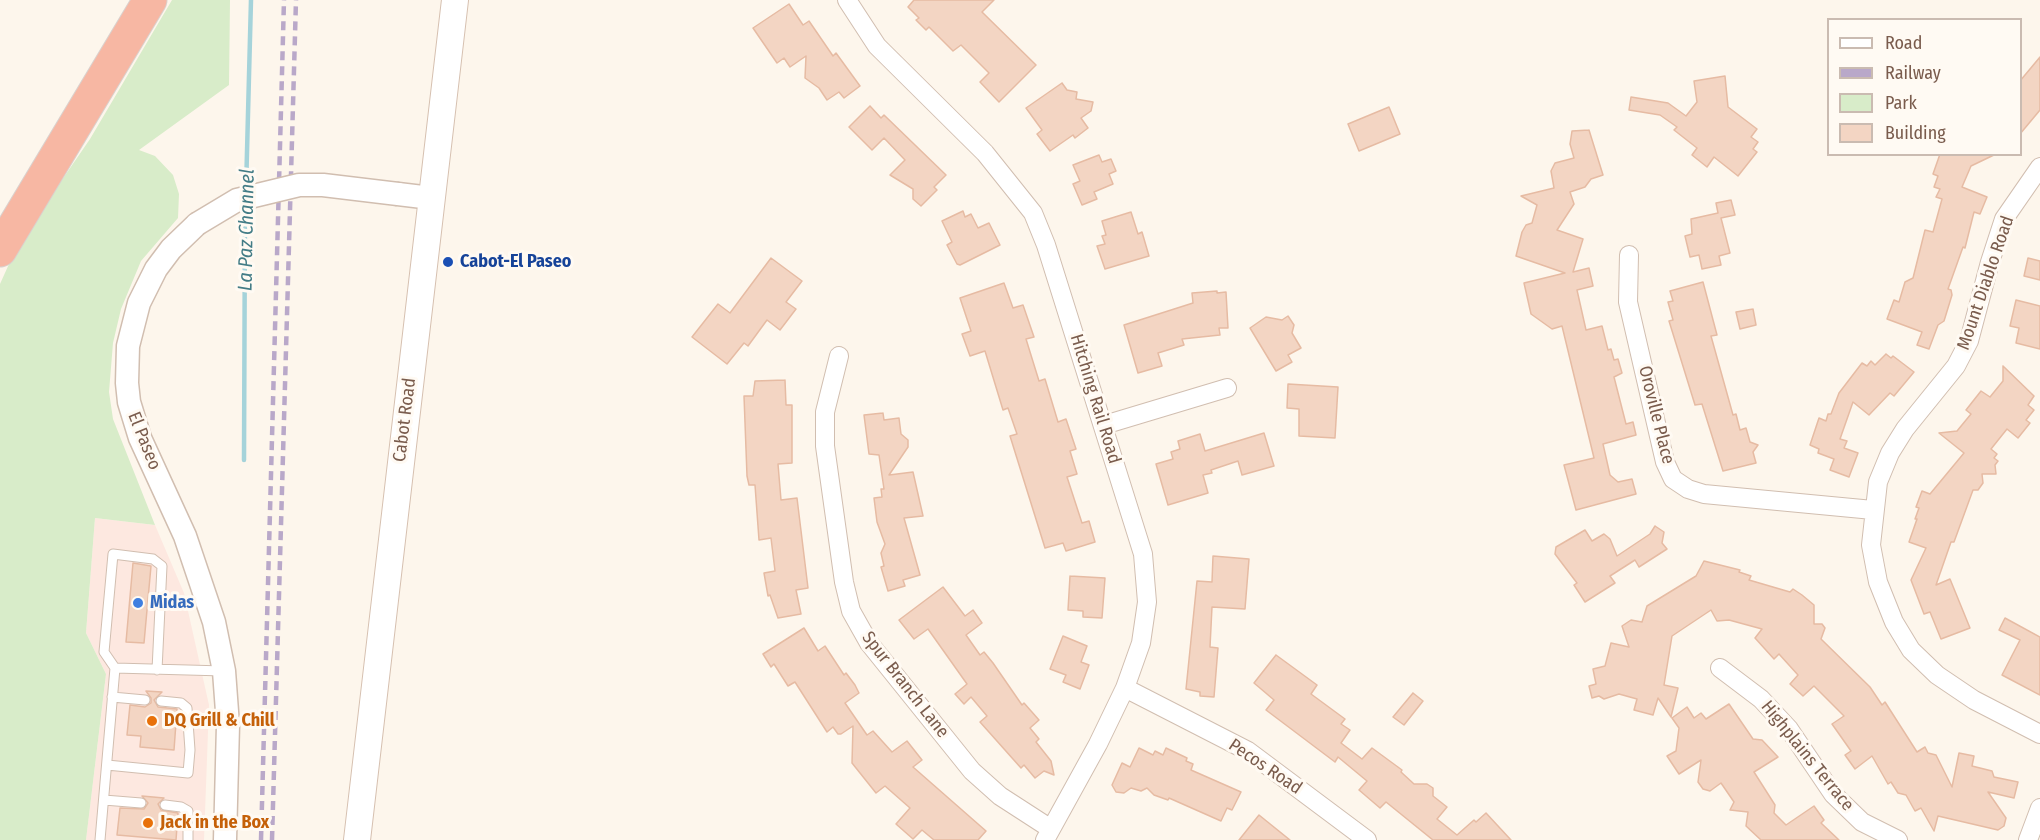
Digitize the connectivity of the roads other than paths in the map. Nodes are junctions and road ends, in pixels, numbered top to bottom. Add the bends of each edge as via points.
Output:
1 (150, 0) edge
2 (456, 0) edge
3 (850, 2) edge
4 (2040, 167) edge
5 (431, 198) junction
6 (0, 250) edge
7 (1629, 255) dead end
8 (839, 356) dead end
9 (1227, 388) dead end
10 (1104, 425) junction
11 (1873, 510) junction
12 (115, 668) junction
13 (1720, 668) dead end
14 (157, 670) junction
15 (224, 671) junction
16 (1125, 688) junction
17 (112, 697) junction
18 (145, 700) dead end
19 (161, 701) dead end
20 (2040, 734) edge
21 (107, 765) junction
22 (104, 800) junction
23 (141, 803) dead end
24 (165, 805) dead end
25 (2040, 808) edge
26 (1048, 834) edge
27 (100, 840) edge
28 (188, 840) edge
29 (225, 840) edge
30 (357, 840) edge
31 (1367, 840) edge
32 (1898, 840) edge
33 (2028, 840) edge

1 - 6 highway
2 - 5 main road, Cabot Road
3 - 10 street, Hitching Rail Road via 877,46 985,153 1032,213
4 - 11 street, Mount Diablo Road via 2004,219 1969,341 1956,366 1890,453 1878,482
5 - 15 street, El Paseo, bridge via 323,185 259,192 197,224 156,269 139,303 127,364 129,402 140,438 200,576
5 - 30 main road, Cabot Road
7 - 11 street, Oroville Place via 1628,302 1665,462 1673,479 1704,494
8 - 26 street, Spur Branch Lane via 825,412 825,446 851,611 869,643 972,771
9 - 10 street
10 - 16 street, Hitching Rail Road via 1143,554 1145,613 1141,643
11 - 20 street, Mount Diablo Road via 1871,545 1878,582 1894,622 1911,650 1937,675 1974,700
12 - 14 lane
12 - 14 lane via 104,652 113,554 153,559 162,566
12 - 17 lane
13 - 32 street, Highplains Terrace via 1761,699 1782,722 1840,801 1862,822
14 - 15 lane
15 - 29 street, El Paseo via 228,725
16 - 26 street, Hitching Rail Road
16 - 31 street, Pecos Road via 1248,751
17 - 18 lane
17 - 21 lane
19 - 21 lane via 181,703 187,708 188,773
21 - 22 lane
22 - 23 lane
22 - 27 lane
24 - 28 lane via 182,807 188,812
25 - 33 street

